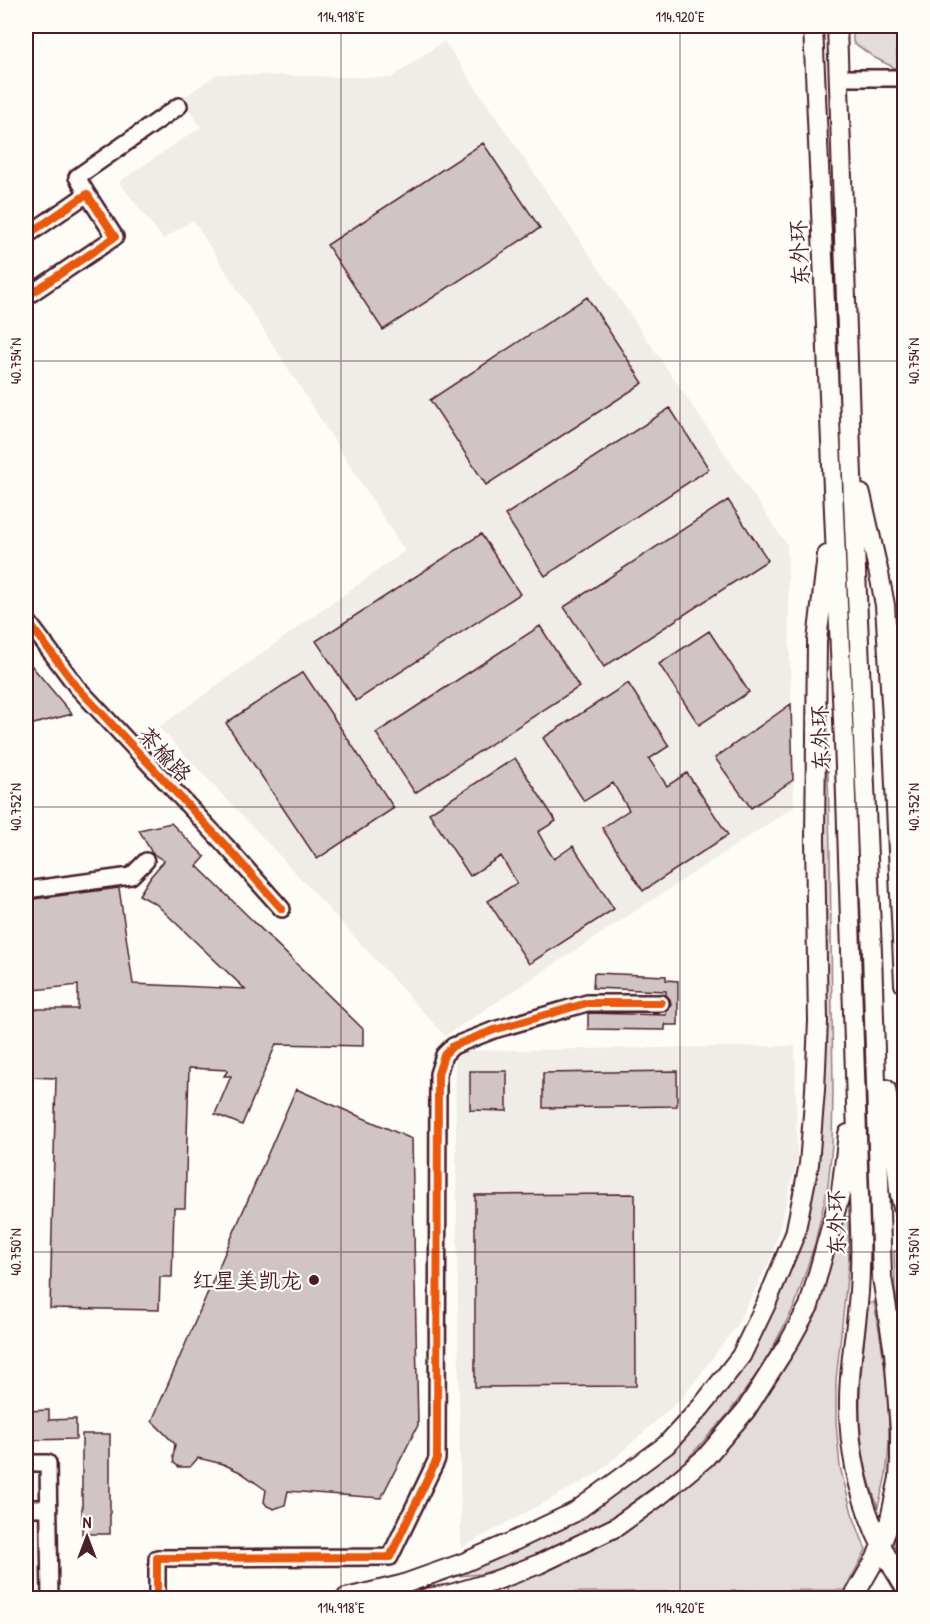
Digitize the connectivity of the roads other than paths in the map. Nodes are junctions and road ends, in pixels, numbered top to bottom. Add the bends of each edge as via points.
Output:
1 (837, 26) edge
2 (813, 27) edge
3 (839, 78) junction
4 (904, 78) edge
5 (179, 106) dead end
6 (87, 194) junction
7 (26, 236) edge
8 (26, 297) edge
9 (832, 451) junction
10 (851, 451) junction
11 (26, 619) edge
12 (146, 861) dead end
13 (26, 890) edge
14 (282, 909) dead end
15 (904, 984) edge
16 (661, 1003) dead end
17 (854, 1025) junction
18 (874, 1025) junction
19 (904, 1212) edge
20 (26, 1462) edge
21 (26, 1508) edge
22 (49, 1508) junction
23 (904, 1586) edge
24 (50, 1599) edge
25 (157, 1599) edge
26 (346, 1599) edge
27 (427, 1599) edge
28 (853, 1599) edge

1 - 3 main road, 东外环
2 - 9 main road, 东外环
3 - 4 street
3 - 10 main road, 东外环
5 - 6 street via 77,177
6 - 7 street
6 - 8 street via 115,237
9 - 17 main road, 东外环
9 - 26 main road via 826,568 817,641 815,1090 809,1164 795,1234 766,1304 741,1356 701,1407 666,1445 575,1512 452,1567 401,1586
10 - 15 main road via 885,605
10 - 18 main road
11 - 14 street, 茶榆路 via 77,687
12 - 13 street via 131,876
16 - 25 street via 587,1003 494,1030 453,1046 444,1055 438,1074 437,1459 390,1557 157,1558
17 - 23 main road, 东外环 via 861,1252 849,1398 850,1434 857,1477 873,1529
17 - 27 main road via 847,1145 841,1191 826,1246 809,1306 746,1410 705,1458 616,1527 492,1582
18 - 19 main road
18 - 28 main road via 882,1276 894,1353 900,1460 889,1524
20 - 22 street via 48,1463
21 - 22 street
22 - 24 street

